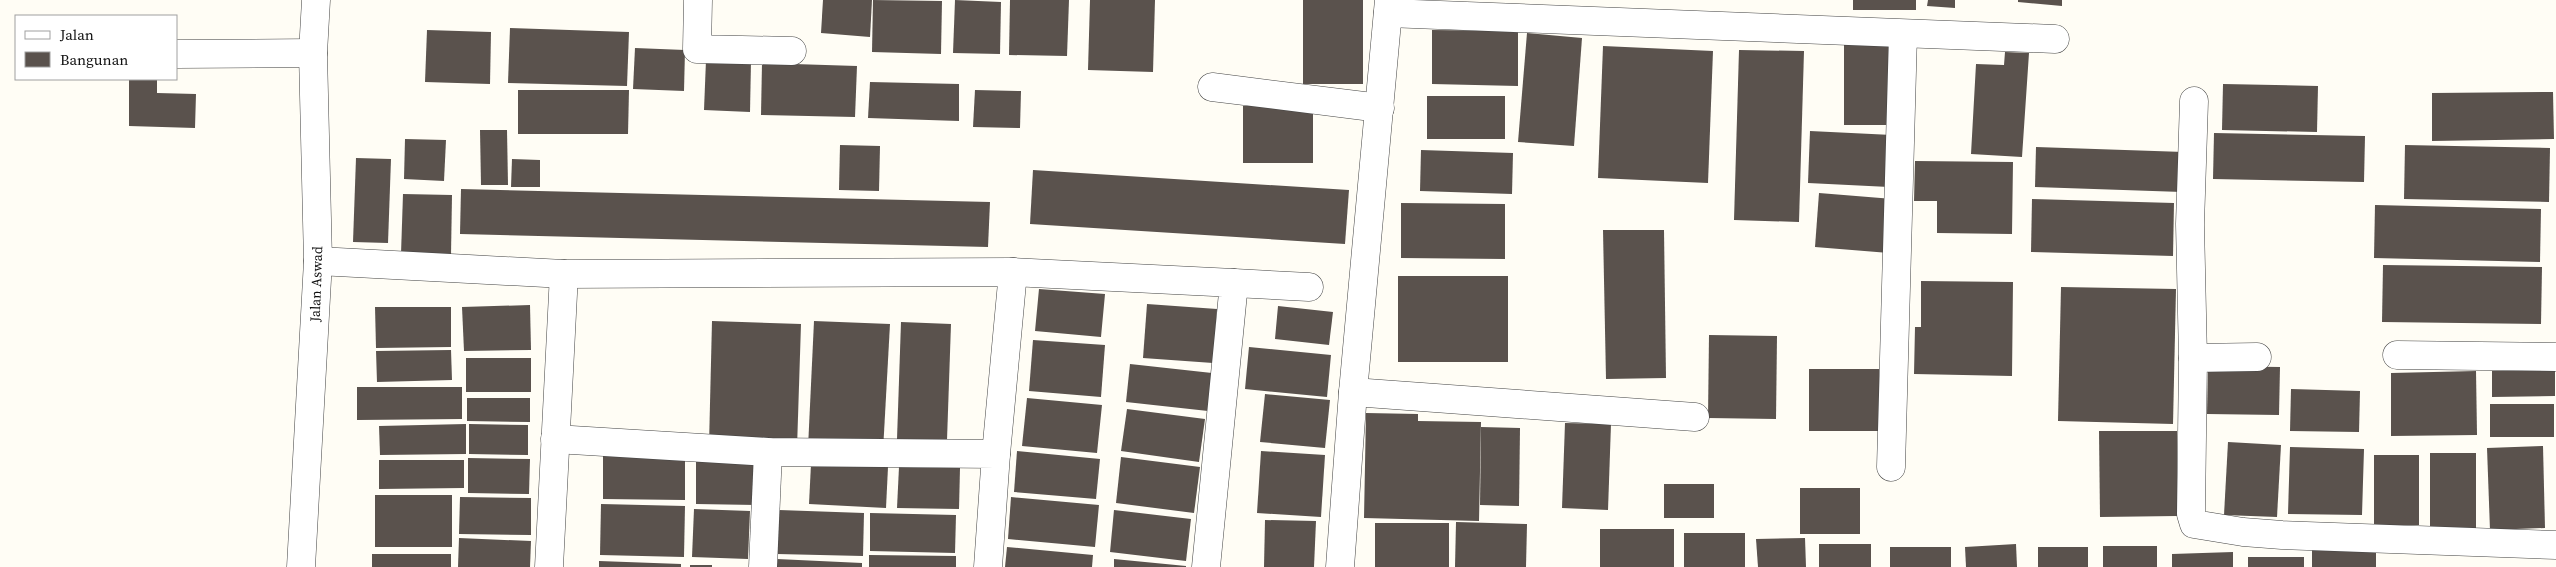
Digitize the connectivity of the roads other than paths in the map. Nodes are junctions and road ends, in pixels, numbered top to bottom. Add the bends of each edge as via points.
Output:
1 (316, 0) edge
2 (698, 0) edge
3 (1389, 6) edge
4 (1903, 34) junction
5 (2055, 39) dead end
6 (792, 52) dead end
7 (313, 53) junction
8 (178, 54) edge
9 (1212, 87) dead end
10 (2194, 101) dead end
11 (1380, 108) junction
12 (318, 261) junction
13 (1013, 272) junction
14 (564, 274) junction
15 (1234, 283) junction
16 (1309, 287) dead end
17 (2397, 355) dead end
18 (2257, 357) dead end
19 (2556, 357) edge
20 (2193, 358) junction
21 (1353, 392) junction
22 (1695, 417) dead end
23 (555, 438) junction
24 (768, 452) junction
25 (996, 454) junction
26 (1891, 467) dead end
27 (2556, 545) edge
28 (301, 567) edge
29 (549, 567) edge
30 (763, 567) edge
31 (988, 567) edge
32 (1206, 567) edge
33 (1340, 567) edge

1 - 7 street, Jalan Aswad
2 - 6 street via 697,49
3 - 4 street
3 - 11 street
4 - 5 street
4 - 26 street
7 - 8 street
7 - 12 street, Jalan Aswad
9 - 11 street
10 - 20 street via 2190,224
11 - 21 street
12 - 14 street
12 - 28 street, Jalan Aswad
13 - 14 street
13 - 15 street
13 - 25 street
14 - 23 street
15 - 16 street
15 - 32 street
17 - 19 street
18 - 20 street
20 - 27 street via 2192,514 2196,526 2282,535
21 - 22 street
21 - 33 street
23 - 24 street
23 - 29 street
24 - 25 street
24 - 30 street
25 - 31 street

